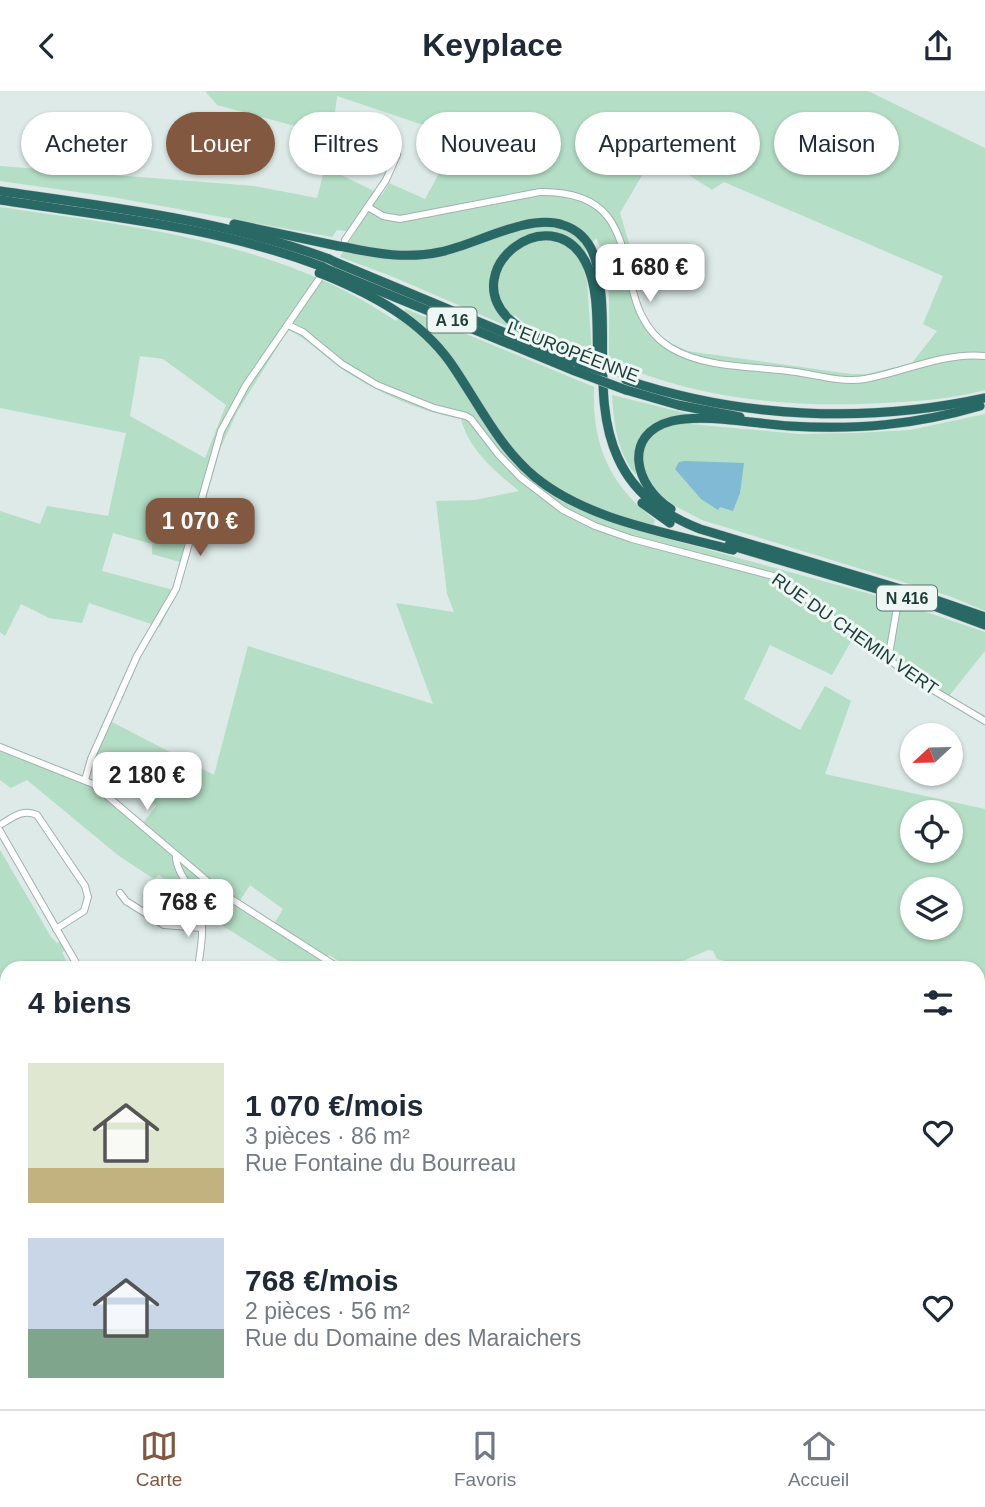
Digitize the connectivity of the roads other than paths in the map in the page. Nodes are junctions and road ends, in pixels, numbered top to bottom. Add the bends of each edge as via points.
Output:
1 (389, 175) edge
2 (0, 191) edge
3 (0, 200) edge
4 (107, 206) junction
5 (368, 207) junction
6 (343, 245) junction
7 (326, 269) junction
8 (288, 325) junction
9 (985, 356) edge
10 (575, 362) junction
11 (626, 382) junction
12 (983, 403) edge
13 (779, 553) junction
14 (799, 567) junction
15 (900, 596) junction
16 (985, 617) edge
17 (985, 625) edge
18 (888, 660) junction
19 (985, 721) edge
20 (0, 747) edge
21 (85, 780) junction
22 (0, 825) edge
23 (0, 831) edge
24 (176, 855) junction
25 (120, 893) dead end
26 (202, 927) junction
27 (56, 929) junction
28 (75, 961) edge
29 (199, 961) edge
30 (328, 961) edge

1 - 5 street
2 - 4 highway, L'EUROPÉENNE / A 16
3 - 7 highway, L'EUROPÉENNE / A 16 via 202,232
4 - 6 highway via 193,216
4 - 7 highway, L'EUROPÉENNE / A 16 via 225,228
5 - 6 street
5 - 9 street via 401,219 540,192 581,198 599,208 617,231 635,303 649,328 669,347 698,359 855,380 956,357
6 - 13 highway via 395,255 424,255 532,224 554,222 575,230 597,263 607,420 626,475 644,496 673,517 712,534
7 - 8 street
7 - 10 highway, L'EUROPÉENNE / A 16
7 - 14 highway via 425,334 448,360 503,444 536,477 563,495 622,519
8 - 18 street, RUE DU CHEMIN VERT via 372,383 471,419 520,478 563,510 632,539 772,575
8 - 21 street via 221,431 177,586 139,653
10 - 11 highway, L'EUROPÉENNE / A 16, bridge
10 - 11 highway, bridge
10 - 14 highway via 520,328 499,306 495,285 499,265 524,240 545,236 564,241 589,269 603,434 614,465 632,493 677,526
11 - 12 highway via 733,406 793,412 859,413
11 - 12 highway, L'EUROPÉENNE / A 16 via 657,400 720,414 813,423 904,419
12 - 13 highway via 941,418 896,425 811,427 687,419 650,432 638,459 640,474 653,495 702,525
13 - 16 highway
14 - 15 highway, N 416
15 - 17 highway, N 416
15 - 18 street
18 - 19 street, RUE DU CHEMIN VERT
20 - 21 street
21 - 24 street
22 - 27 street via 22,813 37,815 86,887 82,913
23 - 27 street
24 - 26 street via 198,902
24 - 30 street via 228,898
25 - 26 street via 164,925
26 - 29 street
27 - 28 street

